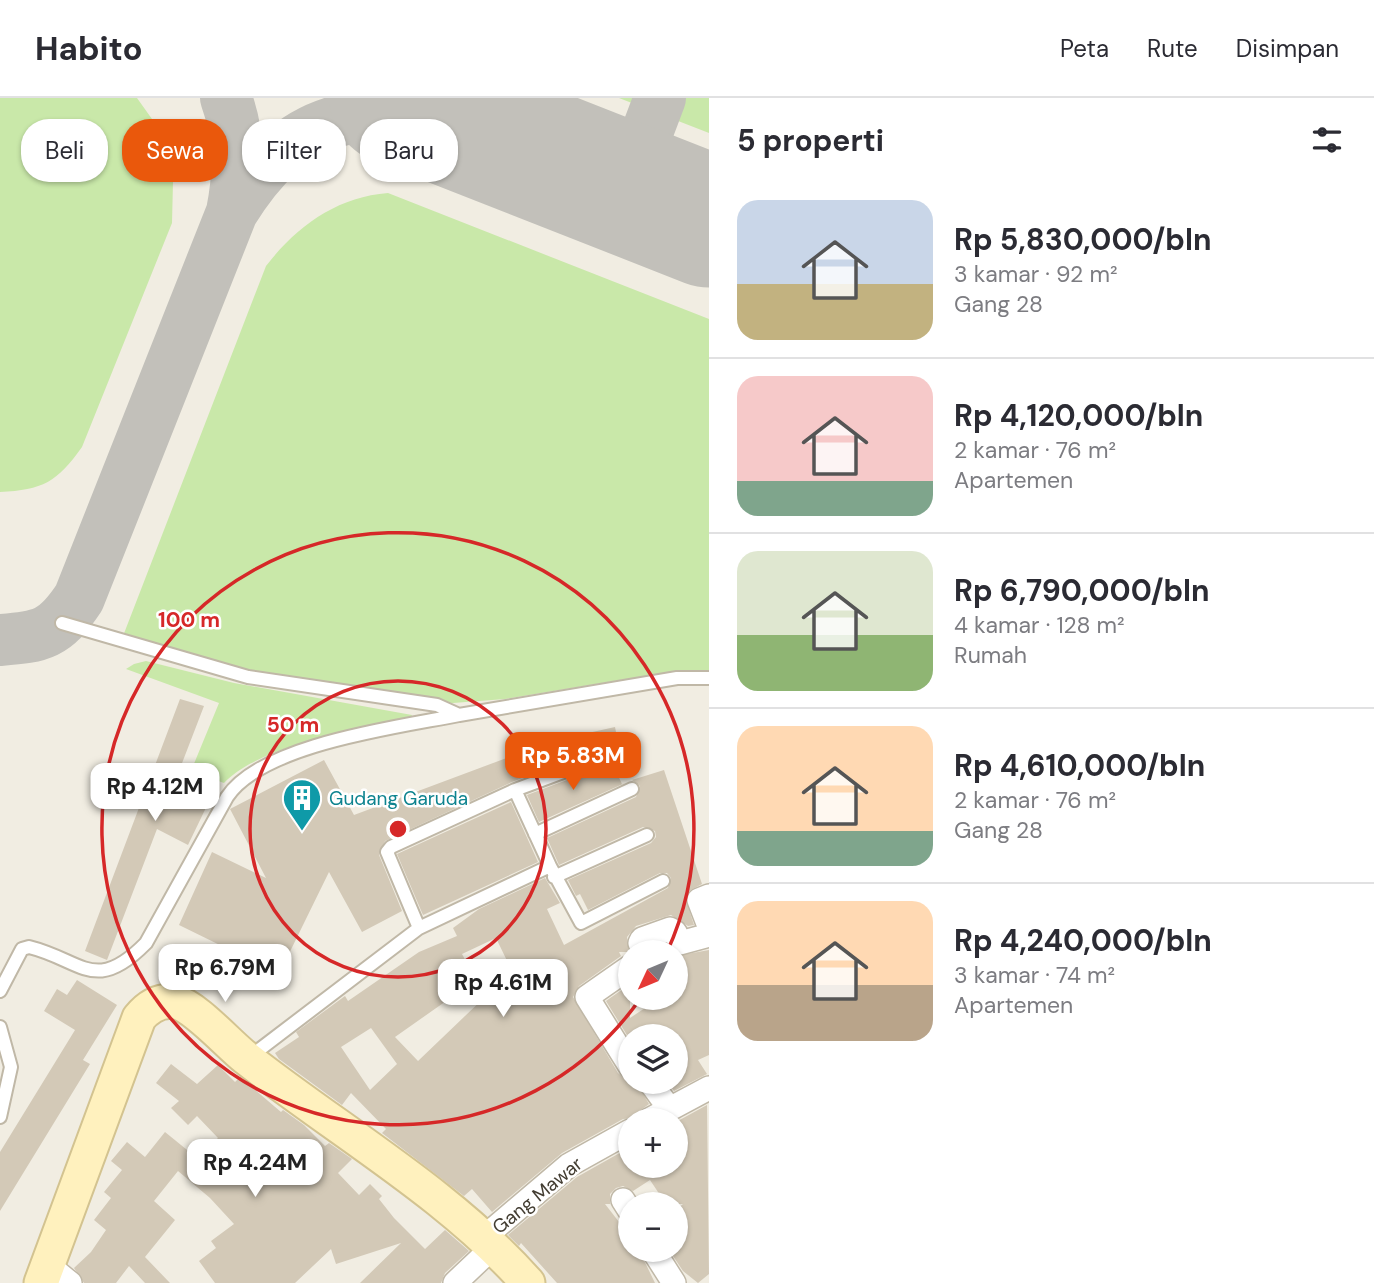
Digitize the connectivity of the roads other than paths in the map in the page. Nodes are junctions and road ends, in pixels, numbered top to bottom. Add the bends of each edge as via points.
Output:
1 (62, 623) dead end
2 (709, 678) edge
3 (459, 715) junction
4 (625, 749) dead end
5 (632, 789) dead end
6 (515, 790) junction
7 (536, 834) junction
8 (647, 835) dead end
9 (552, 872) junction
10 (663, 881) dead end
11 (709, 896) edge
12 (709, 926) edge
13 (419, 928) junction
14 (709, 935) edge
15 (642, 940) edge
16 (679, 940) edge
17 (688, 941) edge
18 (618, 975) edge
19 (0, 991) edge
20 (0, 1027) edge
21 (618, 1047) edge
22 (247, 1059) junction
23 (709, 1088) edge
24 (659, 1094) edge
25 (669, 1108) joint
26 (0, 1117) edge
27 (618, 1138) edge
28 (488, 1243) junction
29 (661, 1262) edge
30 (53, 1277) edge
31 (455, 1283) edge
32 (528, 1283) edge
33 (674, 1283) edge

1 - 3 lane via 248,677 437,705
2 - 3 lane via 677,678
3 - 19 lane via 315,744 248,776 227,797 146,943 133,957 114,969 85,970 29,947 22,949
4 - 6 lane
5 - 7 lane
6 - 7 lane
6 - 13 lane via 388,850
7 - 9 lane
8 - 9 lane
9 - 10 lane via 581,923
9 - 13 lane
11 - 12 street via 699,900
13 - 22 lane
14 - 17 street
15 - 16 street via 670,929
18 - 21 street via 587,997
20 - 26 lane via 11,1067
22 - 28 street via 442,1203
22 - 30 street via 179,1003 147,1009 131,1041
23 - 25 street
24 - 25 street
27 - 28 street, Gang Mawar via 569,1165
28 - 31 street, Gang Mawar
28 - 32 street
29 - 33 street

